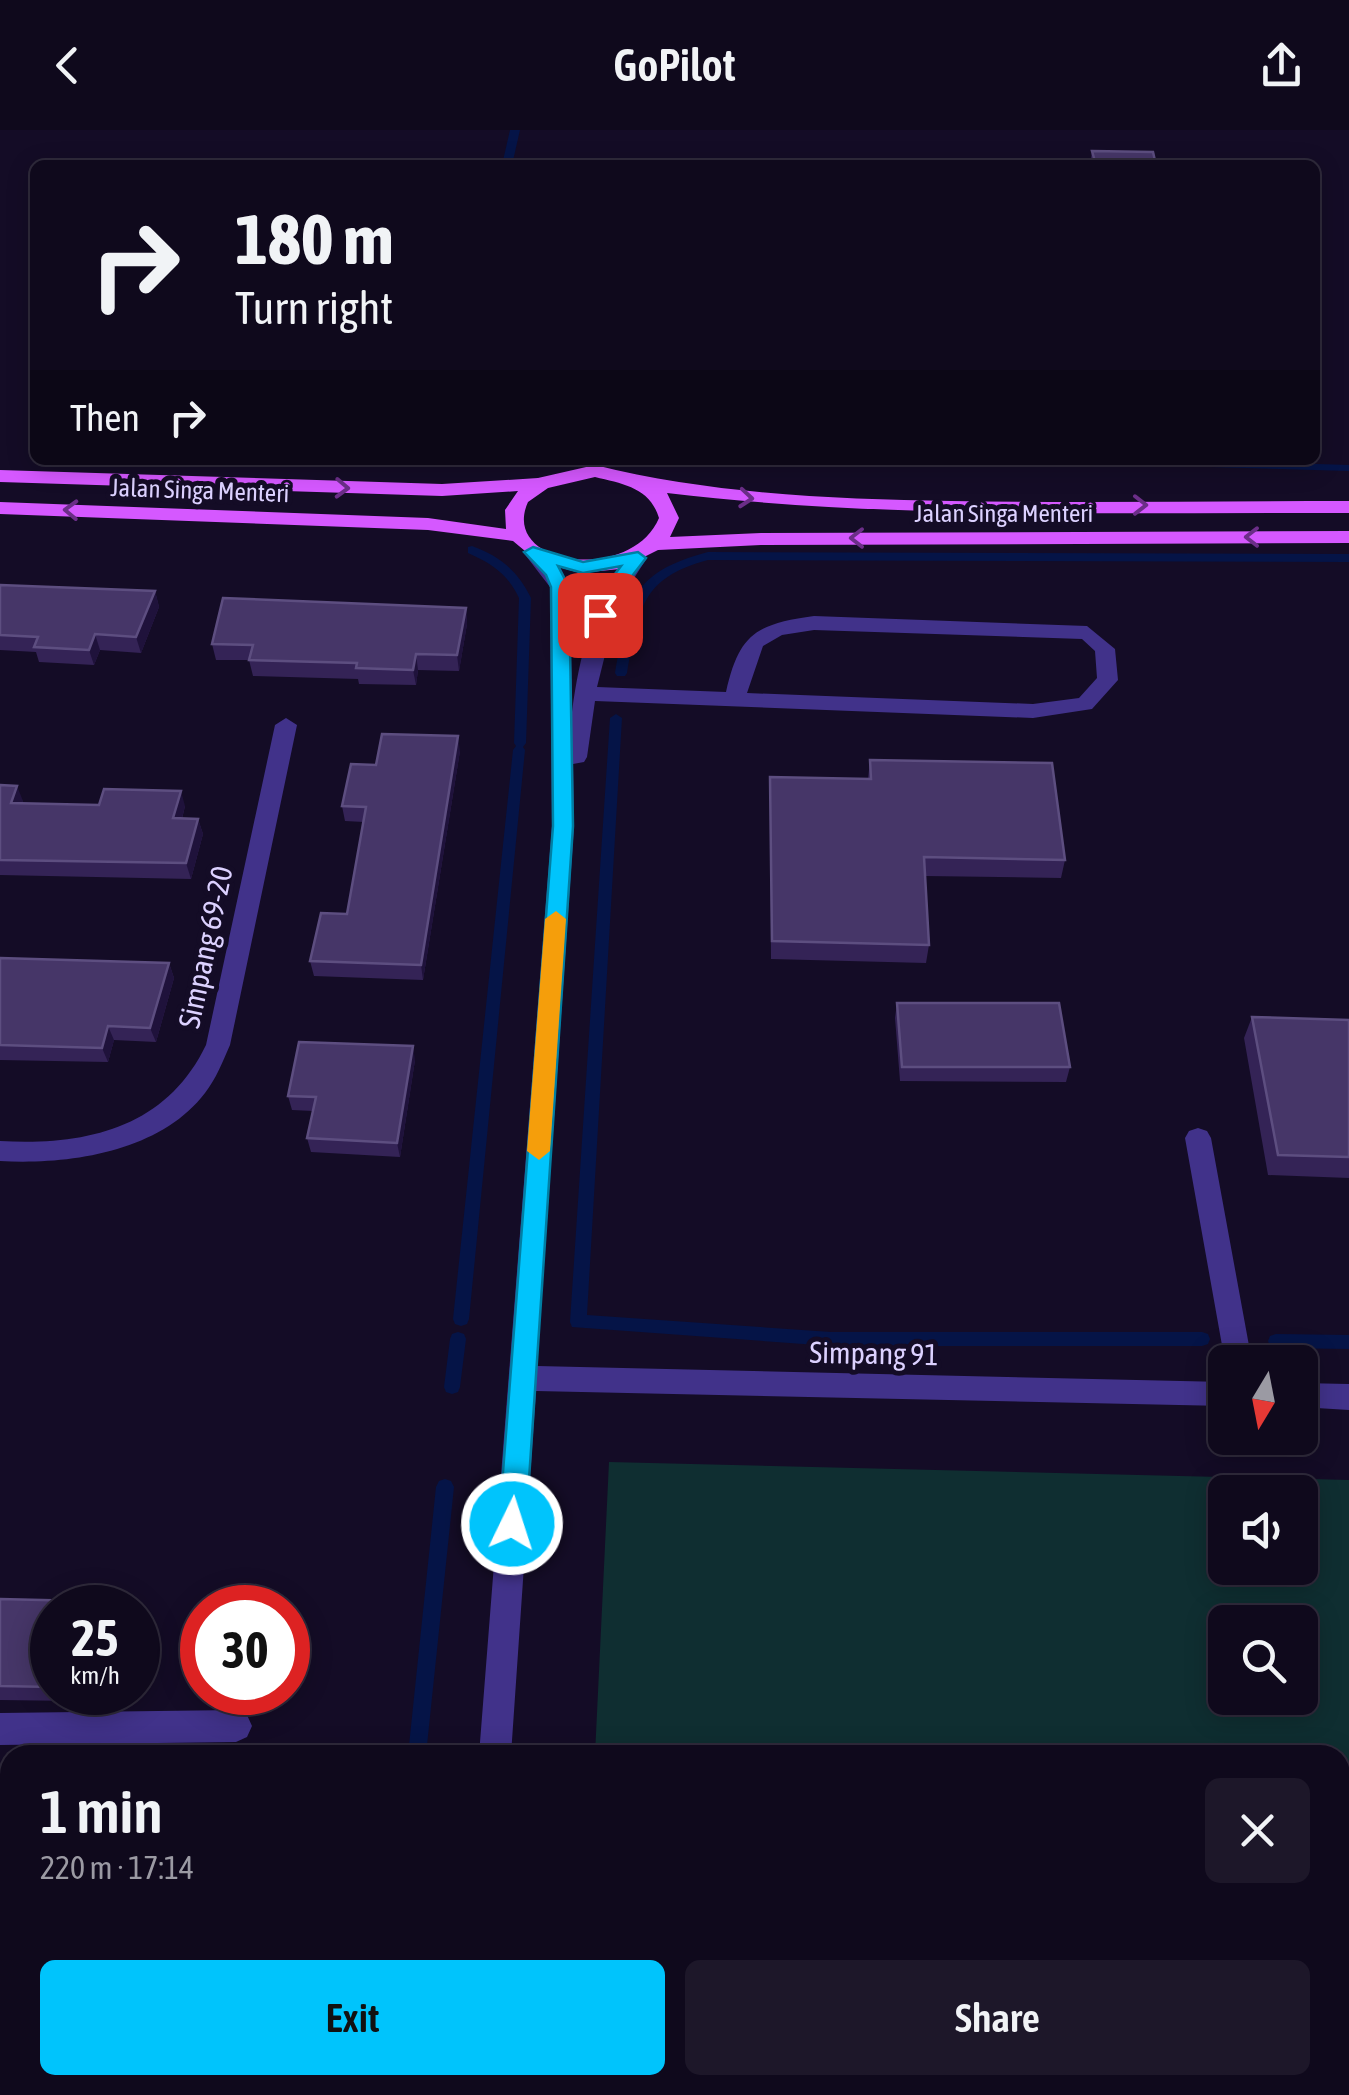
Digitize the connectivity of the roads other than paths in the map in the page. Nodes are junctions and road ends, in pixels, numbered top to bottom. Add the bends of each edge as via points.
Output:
1 (0, 476) edge
2 (539, 484) junction
3 (649, 485) junction
4 (1349, 507) edge
5 (0, 508) edge
6 (1349, 536) edge
7 (525, 544) junction
8 (658, 544) junction
9 (638, 558) junction
10 (586, 694) junction
11 (736, 698) junction
12 (286, 724) dead end
13 (563, 826) junction
14 (1198, 1138) dead end
15 (0, 1151) edge
16 (1236, 1345) edge
17 (522, 1378) junction
18 (1208, 1394) edge
19 (1318, 1396) edge
20 (1349, 1396) edge
21 (236, 1726) dead end
22 (0, 1729) edge
23 (496, 1745) edge

1 -> 2 main road, Jalan Singa Menteri via 442,490
2 - 3 main road via 595,470
2 - 7 main road via 520,499 513,517
3 -> 4 main road, Jalan Singa Menteri via 774,500
3 - 8 main road via 670,513
7 -> 5 main road, Jalan Singa Menteri via 428,524
6 -> 8 main road, Jalan Singa Menteri
7 - 9 main road via 583,568
7 - 13 street via 560,587
8 - 9 main road
9 - 10 street via 608,596
10 - 11 street
10 - 13 street
11 - 11 street via 1034,711 1085,704 1108,680 1104,649 1086,633 814,622 772,628 744,654
12 - 15 street, Simpang 69-20 via 218,1046 194,1090 148,1125 97,1146 34,1155
13 - 17 street
14 - 16 street
17 - 18 street, Simpang 91
17 - 23 street
19 - 20 street
21 - 22 street

